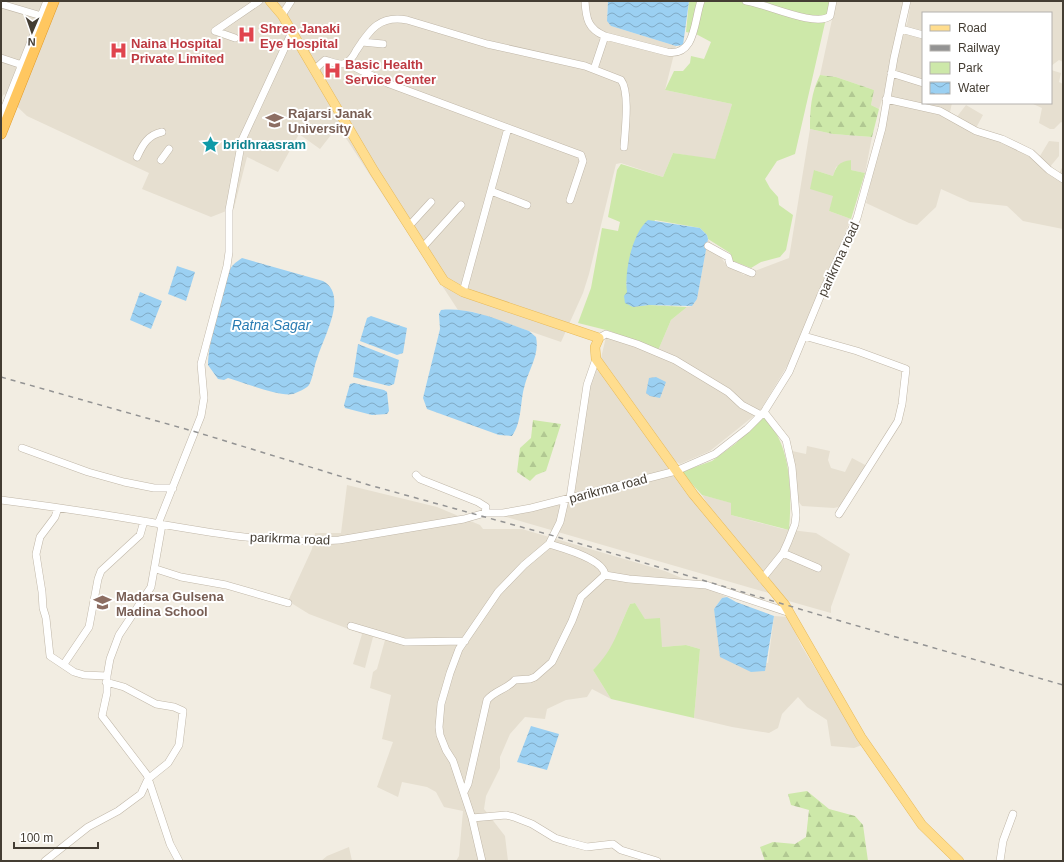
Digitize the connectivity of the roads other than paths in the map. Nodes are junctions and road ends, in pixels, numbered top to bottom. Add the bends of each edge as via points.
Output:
1 (47, 1) edge
2 (54, 1) edge
3 (259, 1) edge
4 (270, 1) edge
5 (291, 1) edge
6 (585, 1) edge
7 (702, 1) edge
8 (746, 1) edge
9 (833, 1) edge
10 (907, 1) edge
11 (1, 4) edge
12 (282, 15) junction
13 (45, 17) junction
14 (901, 29) junction
15 (292, 32) junction
16 (922, 35) edge
17 (605, 36) junction
18 (235, 38) dead end
19 (362, 42) junction
20 (383, 44) dead end
21 (1, 58) edge
22 (346, 63) junction
23 (22, 66) junction
24 (594, 69) junction
25 (314, 70) junction
26 (891, 73) junction
27 (922, 83) edge
28 (886, 99) junction
29 (1, 117) edge
30 (508, 128) junction
31 (162, 132) dead end
32 (1, 134) edge
33 (624, 147) dead end
34 (169, 149) dead end
35 (137, 156) dead end
36 (161, 160) dead end
37 (1063, 179) edge
38 (491, 191) junction
39 (570, 200) dead end
40 (431, 202) dead end
41 (461, 205) dead end
42 (526, 205) dead end
43 (409, 226) junction
44 (708, 246) dead end
45 (423, 247) junction
46 (752, 273) dead end
47 (463, 292) junction
48 (804, 336) junction
49 (599, 338) junction
50 (596, 359) junction
51 (762, 414) junction
52 (22, 448) dead end
53 (676, 471) junction
54 (416, 475) dead end
55 (173, 488) junction
56 (567, 499) junction
57 (1, 500) edge
58 (58, 508) junction
59 (485, 513) junction
60 (839, 514) dead end
61 (144, 521) junction
62 (160, 524) junction
63 (549, 544) junction
64 (783, 553) junction
65 (818, 568) dead end
66 (156, 569) junction
67 (605, 574) junction
68 (762, 579) junction
69 (288, 603) dead end
70 (787, 612) junction
71 (351, 626) dead end
72 (465, 641) junction
73 (64, 664) junction
74 (106, 679) junction
75 (148, 780) junction
76 (464, 792) junction
77 (1013, 814) dead end
78 (472, 818) junction
79 (45, 861) edge
80 (179, 861) edge
81 (482, 861) edge
82 (657, 861) edge
83 (959, 861) edge
84 (1000, 861) edge

1 - 13 street
2 - 13 highway
3 - 18 street via 216,30
4 - 12 main road
5 - 12 street
6 - 17 street via 590,25
7 - 17 street via 687,47 676,53
8 - 9 street via 822,20 830,16
10 - 14 street, parikrma road
11 - 13 street
12 - 15 main road
13 - 23 street
13 - 32 highway
14 - 16 street
14 - 26 street, parikrma road
15 - 25 main road
15 - 55 street via 248,125 241,146 229,210 227,266 201,364 204,398 201,416
17 - 24 street
19 - 20 street
19 - 22 street
19 - 24 street via 377,25 389,19 401,19 487,44
21 - 23 street
22 - 25 street via 338,64 325,60
22 - 30 street via 387,83
23 - 29 street
24 - 33 street via 623,82 626,114
25 - 43 main road
26 - 27 street
26 - 28 street, parikrma road
28 - 37 street via 940,111 958,123 1002,139 1031,153
28 - 48 street, parikrma road via 882,128 857,218
30 - 38 street
30 - 39 street via 583,157
31 - 35 street via 149,137
34 - 36 street
38 - 42 street
38 - 47 street
40 - 43 street
41 - 45 street
43 - 45 main road
44 - 46 street via 728,256 730,264
45 - 47 main road via 444,281
47 - 49 main road
48 - 51 street, parikrma road via 789,372
48 - 60 street via 857,351 906,369 898,421
49 - 50 main road via 595,347
49 - 51 street via 606,334 621,338 675,360 728,392 742,405
50 - 53 main road
50 - 56 street via 586,385
51 - 53 street, parikrma road via 715,454
51 - 64 street via 786,440 792,467 795,524
52 - 55 street via 124,482 154,488
53 - 56 street, parikrma road
53 - 68 main road
54 - 59 street via 420,479 478,502 486,507
55 - 62 street
56 - 59 street, parikrma road via 510,512
56 - 63 street via 560,522
57 - 58 street, parikrma road
58 - 61 street, parikrma road
58 - 73 street via 55,517 40,537 36,554 50,656
59 - 62 street, parikrma road via 464,519 319,542 238,536
61 - 62 street, parikrma road
61 - 73 street via 140,535 101,571 89,627
62 - 66 street
63 - 67 street via 589,558 600,565
63 - 72 street via 528,561 498,592
64 - 65 street
64 - 68 street
66 - 69 street
66 - 74 street via 151,587 120,635 110,659
67 - 70 street via 629,579 706,585
67 - 76 street via 580,597 555,658 546,669 530,679 516,680 508,688 495,692 487,700
68 - 70 main road via 785,605
70 - 83 main road via 861,737 917,819
71 - 72 street via 405,642
72 - 76 street via 459,649 450,673 441,704 439,727 442,743 453,761
73 - 74 street via 74,672
74 - 75 street via 107,693 102,716
74 - 75 street via 156,704 174,707 183,712 179,744 168,763
75 - 79 street via 136,798 88,827
75 - 80 street via 170,844
76 - 78 street
77 - 84 street via 1003,841
78 - 81 street
78 - 82 street via 506,815 532,824 555,838 568,842 591,847 613,844 621,850

